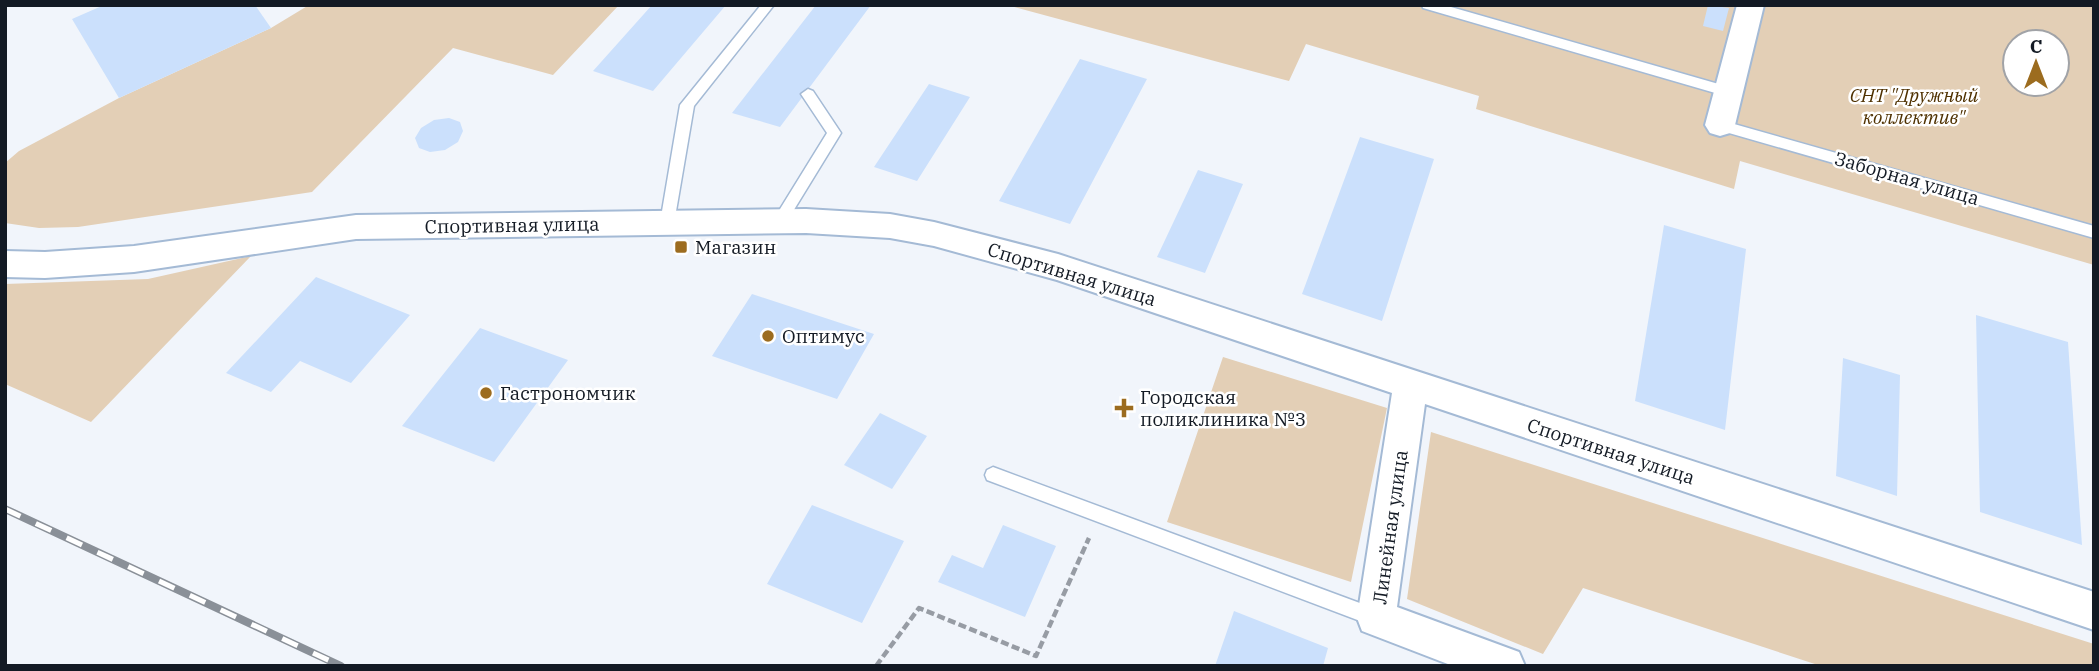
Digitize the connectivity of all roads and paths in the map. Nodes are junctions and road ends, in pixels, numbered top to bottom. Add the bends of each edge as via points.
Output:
1 (768, 5) edge
2 (1428, 5) edge
3 (1751, 5) edge
4 (1729, 92) junction
5 (808, 94) dead end
6 (1720, 125) joint
7 (779, 222) junction
8 (667, 223) junction
9 (2094, 232) edge
10 (5, 264) edge
11 (1410, 384) junction
12 (993, 475) dead end
13 (1099, 516) junction
14 (2094, 611) edge
15 (1377, 618) junction
16 (876, 666) edge
17 (1505, 666) edge

1 - 8 lane via 687,105
2 - 4 lane
3 - 4 street
4 - 6 street
5 - 7 lane via 834,134
6 - 9 lane, Заборная улица
7 - 8 street, Спортивная улица
7 - 11 street, Спортивная улица via 890,226 984,247 1058,267
8 - 10 street, Спортивная улица via 356,227 134,259
11 - 14 street, Спортивная улица
11 - 15 street, Линейная улица
12 - 13 lane
13 - 15 lane
13 - 16 path via 1036,656 919,608
15 - 17 street, Линейная улица

